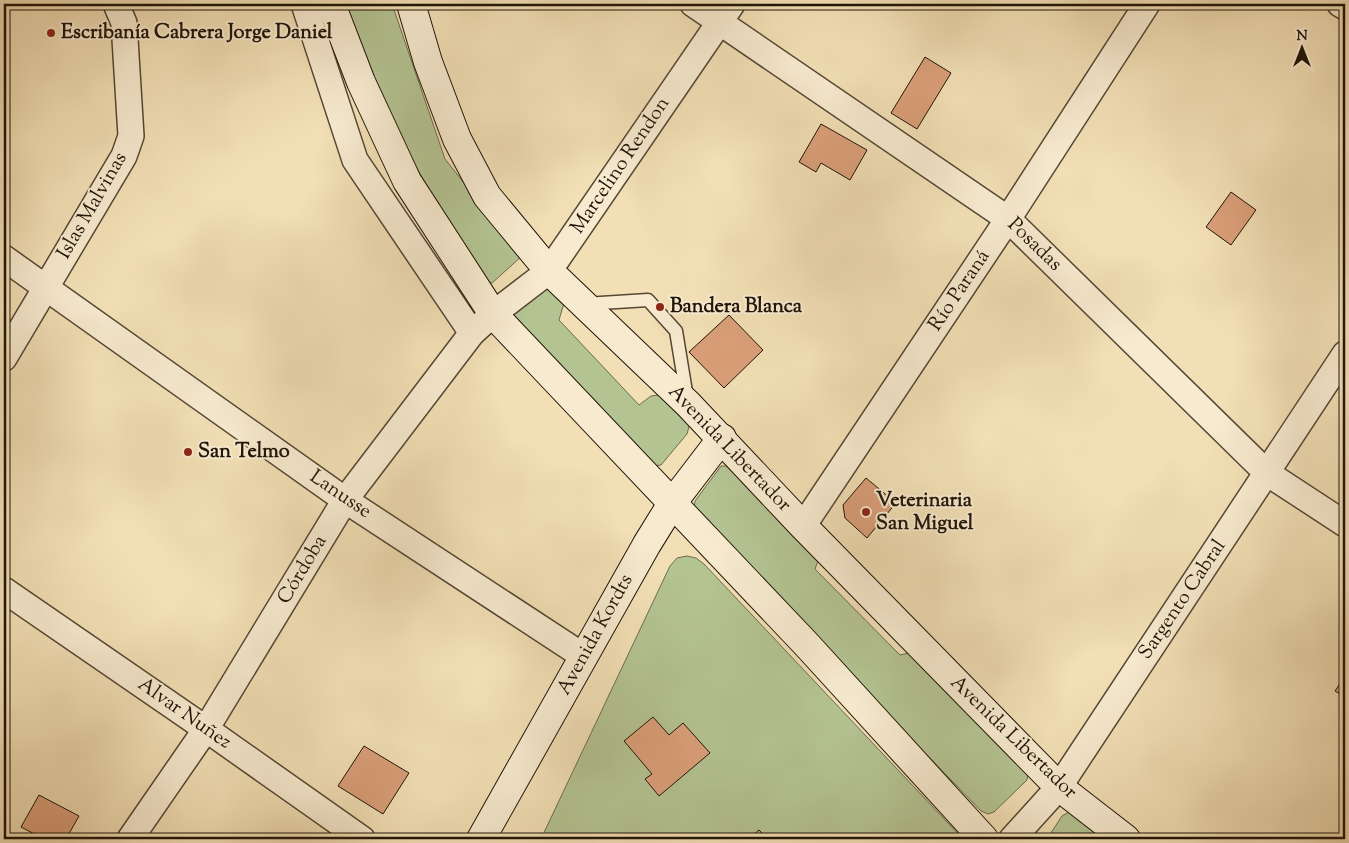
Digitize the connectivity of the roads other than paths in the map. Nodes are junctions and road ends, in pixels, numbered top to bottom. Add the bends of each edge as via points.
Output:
1 (116, 4) edge
2 (304, 4) edge
3 (331, 4) edge
4 (411, 4) edge
5 (693, 4) edge
6 (1147, 4) edge
7 (1340, 4) edge
8 (1345, 7) edge
9 (726, 13) edge
10 (1008, 218) junction
11 (4, 258) edge
12 (549, 271) junction
13 (46, 288) junction
14 (582, 304) junction
15 (493, 314) junction
16 (472, 333) junction
17 (1345, 354) edge
18 (4, 358) edge
19 (688, 404) junction
20 (722, 438) junction
21 (1267, 473) junction
22 (345, 500) junction
23 (672, 502) junction
24 (1345, 524) edge
25 (803, 526) junction
26 (4, 590) edge
27 (583, 656) junction
28 (206, 729) junction
29 (1059, 787) junction
30 (130, 839) edge
31 (362, 839) edge
32 (481, 839) edge
33 (984, 839) edge
34 (1012, 839) edge
35 (1126, 839) edge

1 - 13 street, Islas Malvinas via 124,23 130,136 124,156
2 - 16 street via 355,160
3 - 15 main road via 361,82 407,181
4 - 12 main road, Avenida Libertador via 428,62 457,139 478,180 487,196
5 - 9 street, Posadas
6 - 10 street, Río Paraná
7 - 8 street
9 - 10 street, Posadas
9 - 12 street, Marcelino Rendon
10 - 21 street, Posadas
10 - 25 street, Río Paraná
11 - 13 street, Lanusse
12 - 14 main road, Avenida Libertador
12 - 15 street, Marcelino Rendon
13 - 18 street, Islas Malvinas
13 - 22 street, Lanusse
14 - 19 main road, Avenida Libertador
14 - 19 lane via 648,300 676,331
15 - 16 street, Córdoba
15 - 23 main road
16 - 22 street, Córdoba
17 - 21 street, Sargento Cabral
19 - 20 main road, Avenida Libertador
20 - 23 main road, Avenida Kordts
20 - 25 main road, Avenida Libertador
21 - 24 street, Posadas
21 - 29 street, Sargento Cabral
22 - 27 street, Lanusse
22 - 28 street, Córdoba
23 - 27 main road, Avenida Kordts
23 - 33 main road
25 - 29 main road, Avenida Libertador
26 - 28 street, Alvar Nuñez
27 - 32 main road, Avenida Kordts
28 - 30 street, Córdoba
28 - 31 street, Alvar Nuñez
29 - 34 street, Sargento Cabral
29 - 35 main road, Avenida Libertador

